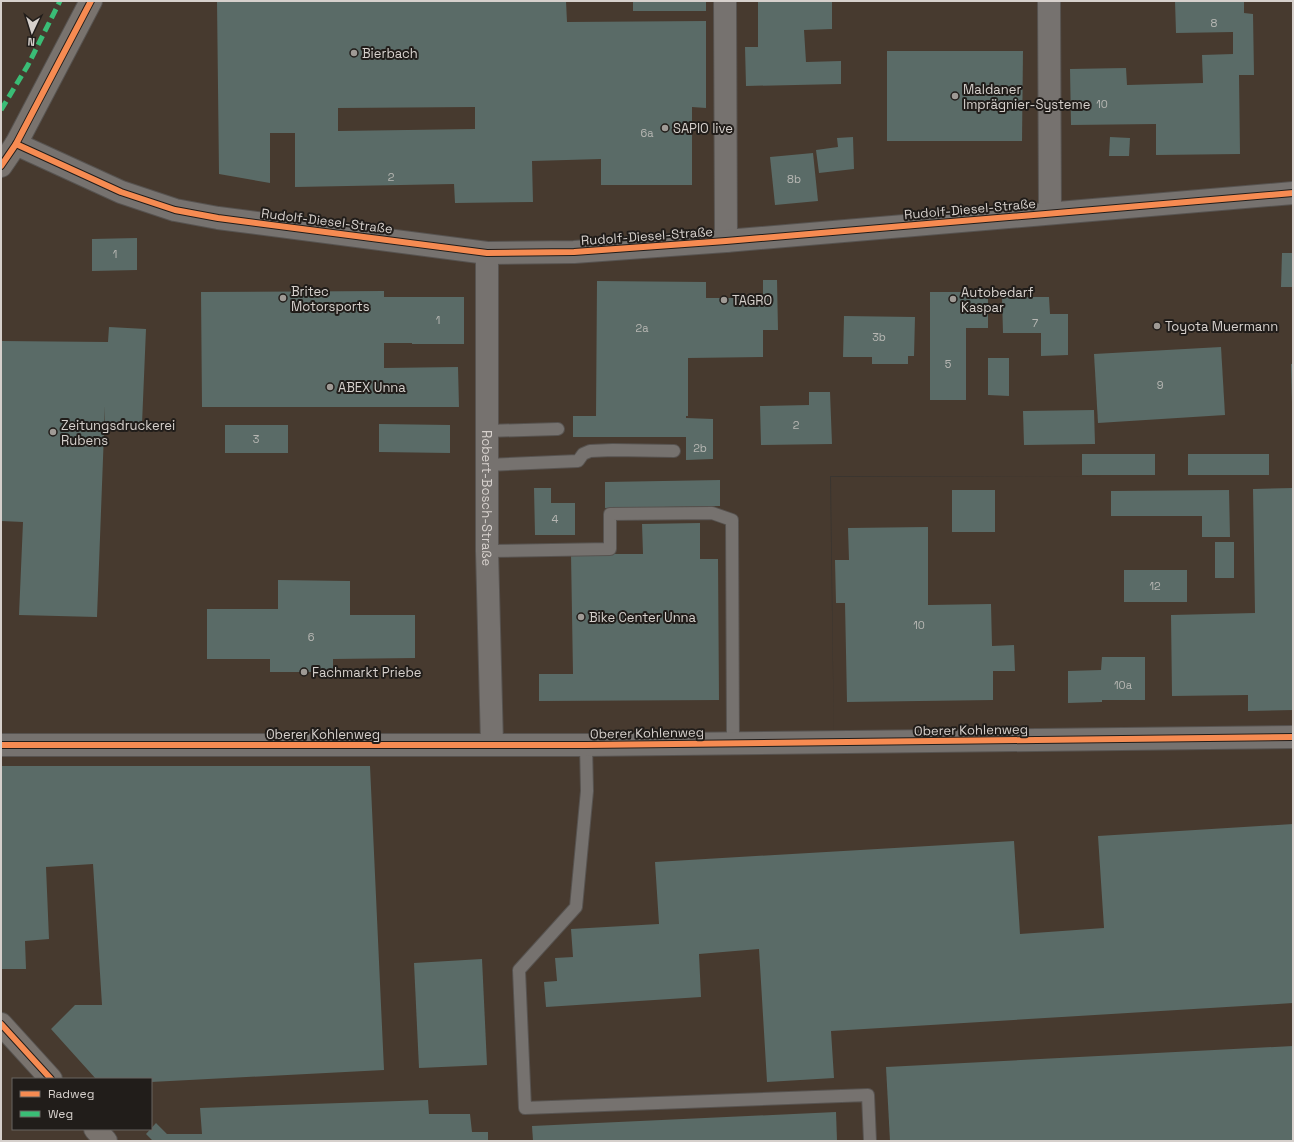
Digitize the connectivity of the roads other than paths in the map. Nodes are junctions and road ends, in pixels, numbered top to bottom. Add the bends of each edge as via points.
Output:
1 (91, 1) edge
2 (726, 1) edge
3 (1048, 1) edge
4 (16, 144) junction
5 (1, 166) edge
6 (1293, 193) edge
7 (1050, 213) junction
8 (726, 241) junction
9 (487, 253) junction
10 (558, 429) dead end
11 (487, 431) junction
12 (674, 451) dead end
13 (487, 465) junction
14 (487, 551) junction
15 (1293, 737) edge
16 (492, 744) junction
17 (733, 744) junction
18 (1, 745) edge
19 (586, 745) junction
20 (1, 1024) edge
21 (50, 1078) edge
22 (97, 1130) edge
23 (106, 1141) edge
24 (870, 1141) edge

1 - 4 street
2 - 8 street, Rudolf-Diesel-Straße
3 - 7 street
4 - 5 street
4 - 9 street, Rudolf-Diesel-Straße via 121,192 175,210
6 - 7 street, Rudolf-Diesel-Straße
7 - 8 street, Rudolf-Diesel-Straße
8 - 9 street, Rudolf-Diesel-Straße via 574,252
9 - 11 street, Robert-Bosch-Straße
10 - 11 lane
11 - 13 street, Robert-Bosch-Straße
12 - 13 lane via 590,451 583,454 578,461
13 - 14 street, Robert-Bosch-Straße
14 - 16 street, Robert-Bosch-Straße
14 - 17 lane via 610,549 610,514 712,514 732,520
15 - 17 street, Oberer Kohlenweg
16 - 18 street, Oberer Kohlenweg
16 - 19 street, Oberer Kohlenweg
17 - 19 street, Oberer Kohlenweg
19 - 24 lane via 586,791 576,907 519,970 524,1108 868,1095
20 - 21 street
22 - 23 street

